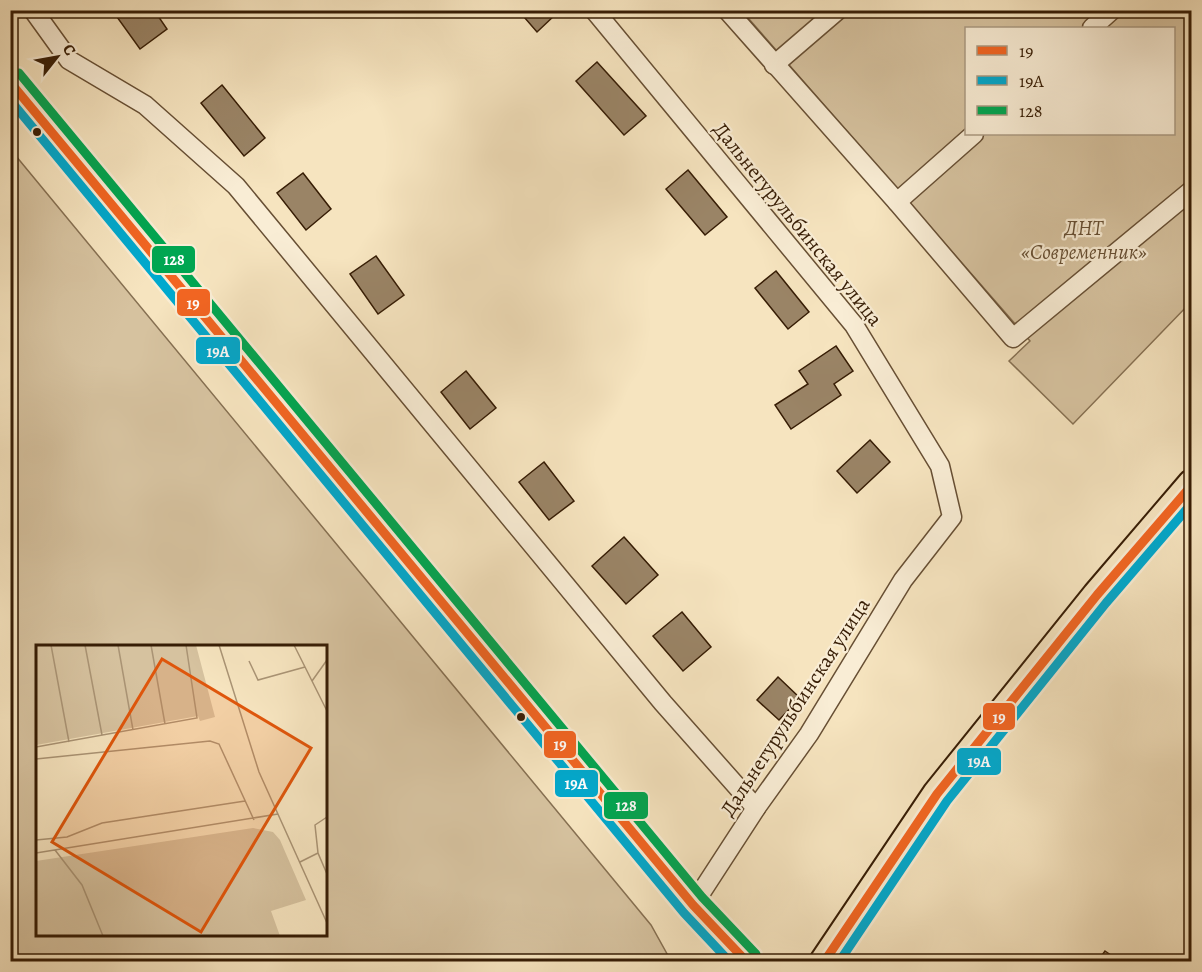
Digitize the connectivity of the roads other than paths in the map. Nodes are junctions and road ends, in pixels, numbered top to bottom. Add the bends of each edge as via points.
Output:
1 (33, 10) edge
2 (594, 10) edge
3 (727, 10) edge
4 (838, 10) edge
5 (1112, 10) edge
6 (1093, 27) edge
7 (774, 66) junction
8 (10, 81) edge
9 (973, 135) edge
10 (1191, 190) edge
11 (897, 202) junction
12 (1191, 484) edge
13 (756, 808) junction
14 (693, 905) junction
15 (747, 962) edge
16 (824, 962) edge

1 - 13 street via 69,60 145,105 236,186 663,703
2 - 13 street, Дальнегурульбинская улица via 854,325 940,466 952,517 903,580 809,734
3 - 7 street
4 - 7 street
5 - 6 street
7 - 11 street
8 - 14 street
9 - 11 street
10 - 11 street via 1013,338
12 - 16 highway via 937,794
13 - 14 street, Дальнегурульбинская улица
14 - 15 street

